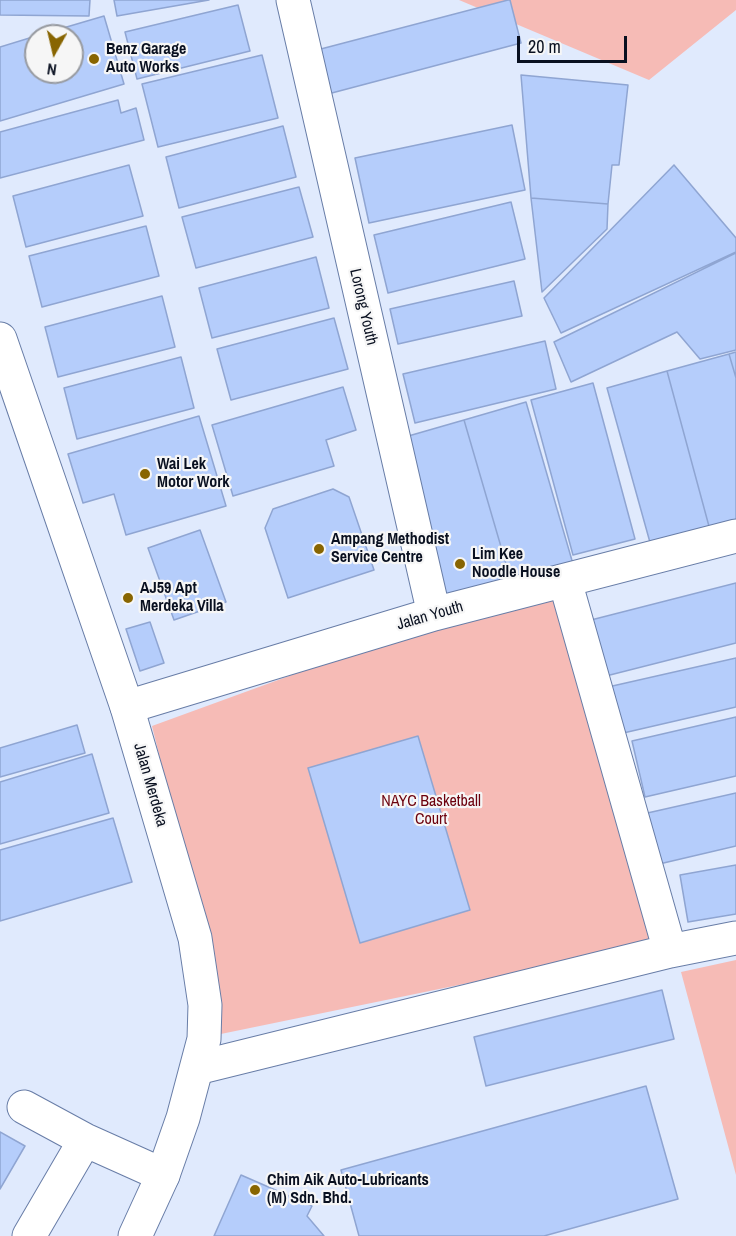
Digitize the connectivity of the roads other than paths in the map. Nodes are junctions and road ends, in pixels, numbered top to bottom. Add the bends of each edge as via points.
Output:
1 (292, 0) edge
2 (0, 339) edge
3 (736, 536) edge
4 (565, 581) junction
5 (434, 614) junction
6 (127, 707) junction
7 (736, 938) edge
8 (670, 951) junction
9 (197, 1068) junction
10 (24, 1107) dead end
11 (85, 1140) junction
12 (163, 1175) junction
13 (29, 1236) edge
14 (135, 1236) edge

1 - 5 street, Lorong Youth
2 - 6 street, Jalan Merdeka
3 - 4 street, Jalan Youth
4 - 5 street, Jalan Youth
4 - 8 street
5 - 6 street, Jalan Youth
6 - 9 street, Jalan Merdeka via 195,938 205,1005 204,1039
7 - 8 street
8 - 9 street
9 - 12 street, Jalan Merdeka
10 - 11 street
11 - 12 street
11 - 13 street
12 - 14 street, Jalan Merdeka

